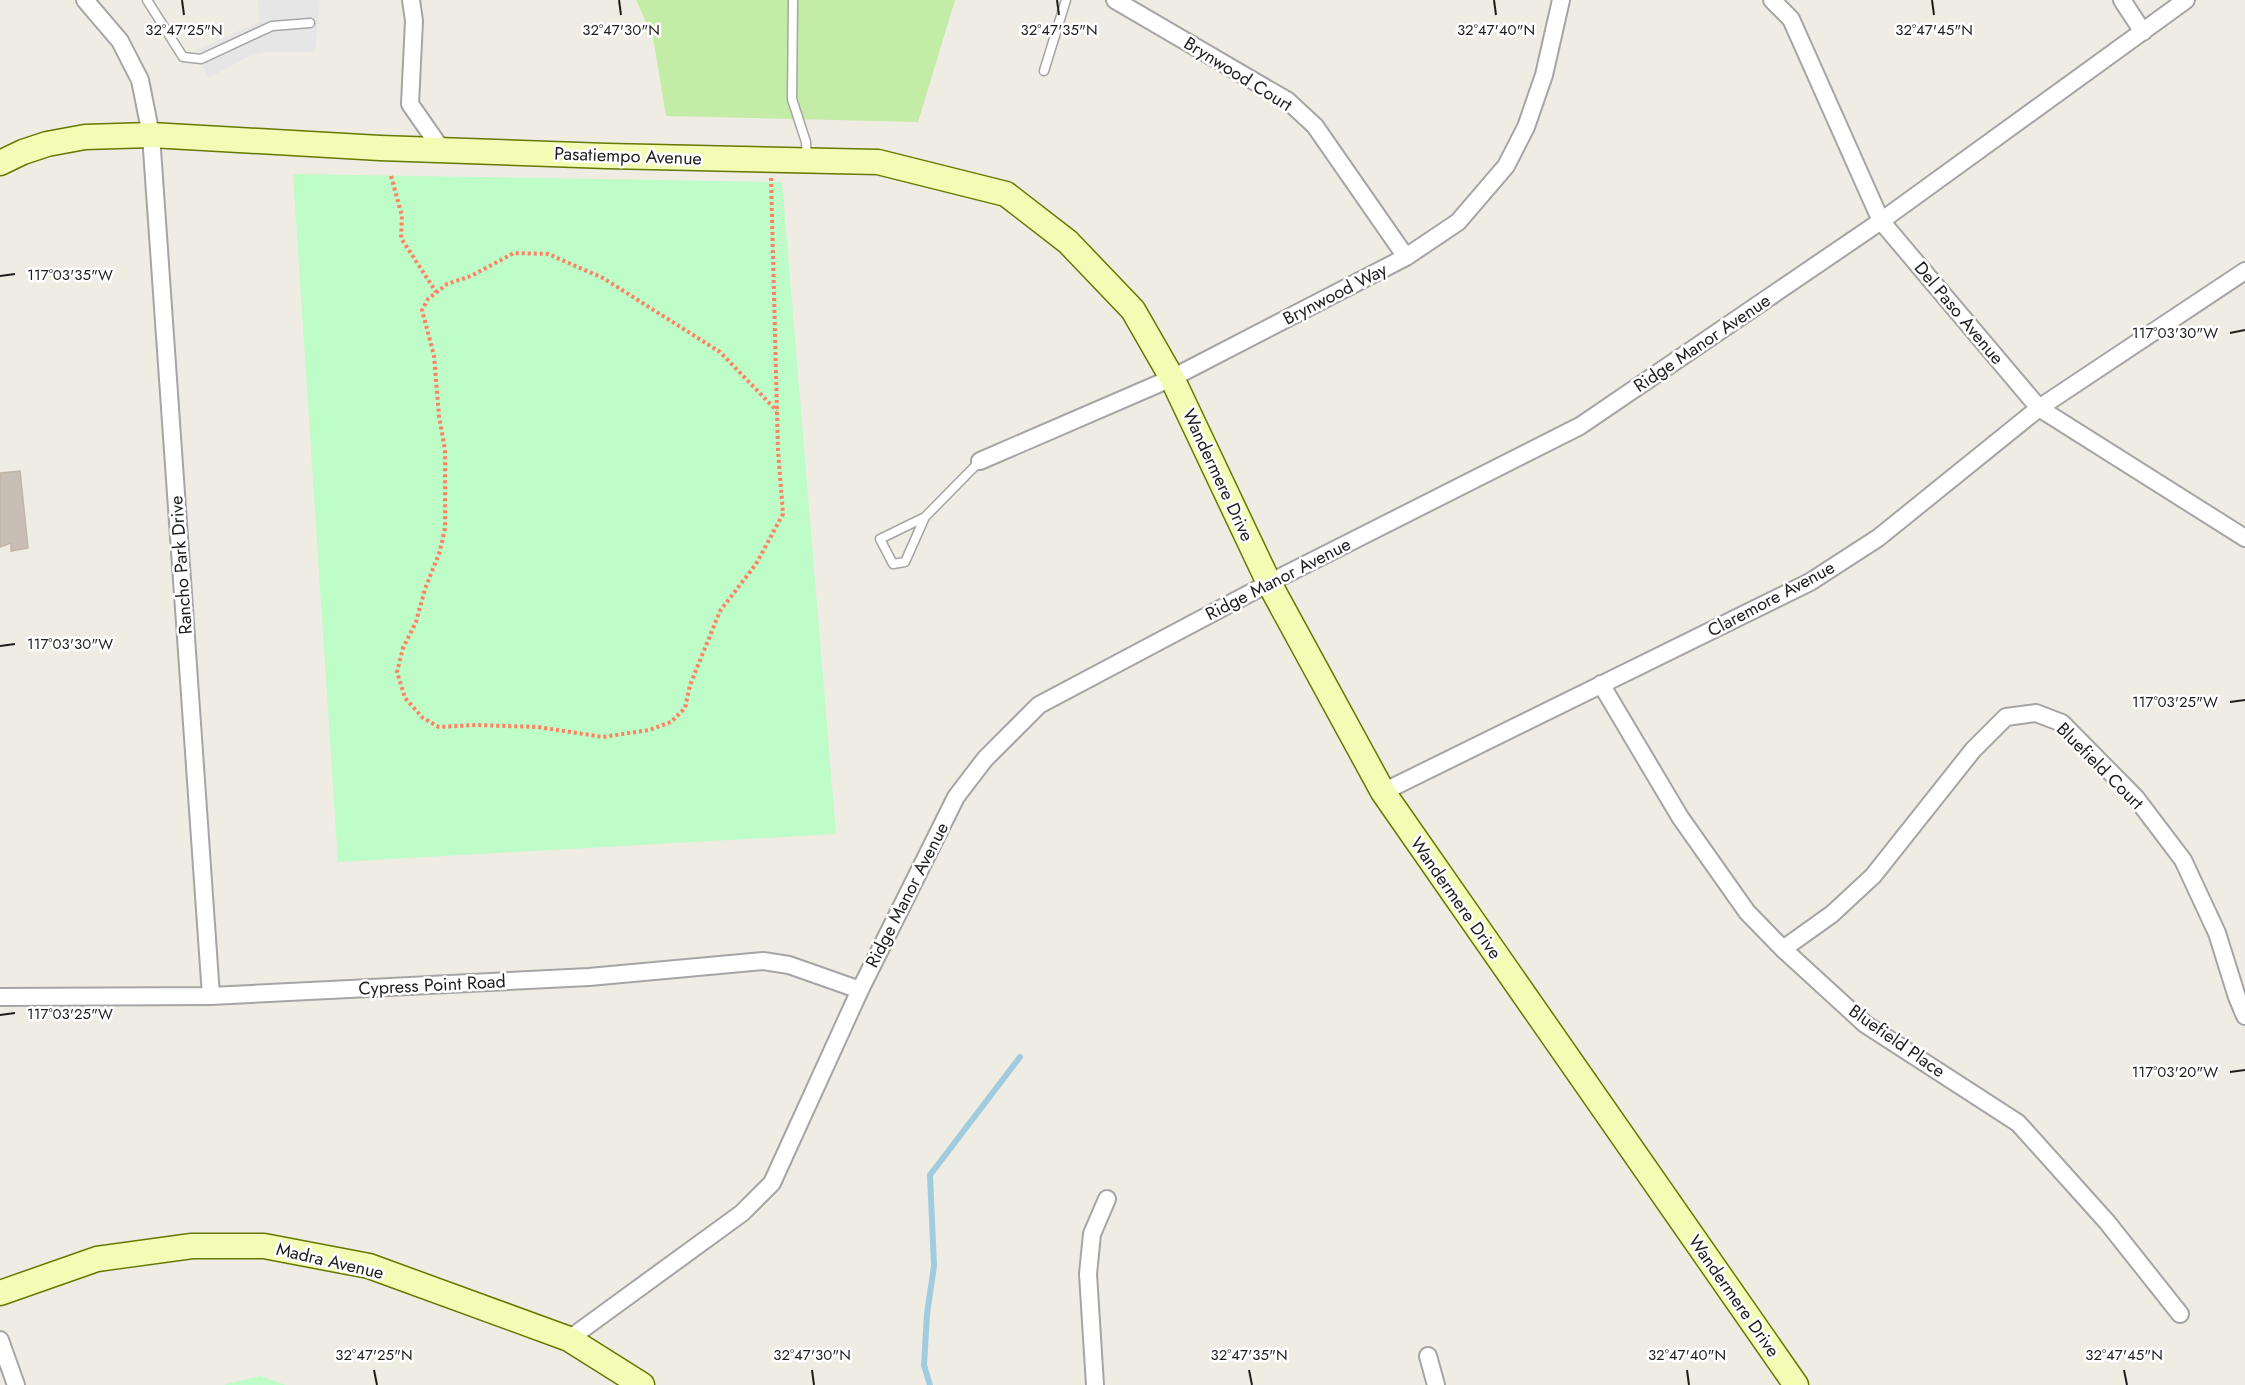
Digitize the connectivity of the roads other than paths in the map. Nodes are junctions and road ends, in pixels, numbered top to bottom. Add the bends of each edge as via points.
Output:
1 (85, 0) edge
2 (147, 0) edge
3 (411, 0) edge
4 (793, 0) edge
5 (1066, 0) edge
6 (1115, 0) edge
7 (1561, 0) edge
8 (1772, 0) edge
9 (2122, 0) edge
10 (2186, 0) edge
11 (310, 23) dead end
12 (2143, 32) junction
13 (1044, 71) dead end
14 (151, 135) junction
15 (442, 150) junction
16 (806, 150) junction
17 (0, 163) edge
18 (1881, 221) junction
19 (1406, 257) junction
20 (2245, 271) edge
21 (1172, 378) junction
22 (2039, 408) junction
23 (980, 461) joint
24 (925, 517) junction
25 (2245, 538) edge
26 (1269, 583) junction
27 (1602, 684) junction
28 (1383, 792) junction
29 (1783, 949) junction
30 (860, 990) junction
31 (211, 996) junction
32 (0, 997) edge
33 (2245, 1016) edge
34 (1107, 1198) dead end
35 (0, 1293) edge
36 (2180, 1314) dead end
37 (569, 1339) junction
38 (0, 1340) edge
39 (1428, 1356) dead end
40 (16, 1385) edge
41 (642, 1385) edge
42 (1095, 1385) edge
43 (1436, 1385) edge
44 (1796, 1385) edge

1 - 14 street, Rancho Park Drive via 120,41 140,80
2 - 11 lane via 183,57 201,59 272,26
3 - 15 street via 414,21 410,105
4 - 16 lane via 792,99
5 - 13 lane
6 - 19 street, Brynwood Court via 1288,101 1315,126
7 - 19 street, Brynwood Way via 1544,75 1526,127 1506,166 1458,222
8 - 18 street, Del Paso Avenue via 1791,19
9 - 12 street
10 - 12 street, Ridge Manor Avenue
12 - 18 street, Ridge Manor Avenue
14 - 15 street, Pasatiempo Avenue
14 - 17 street, Pasatiempo Avenue via 75,138 31,149
14 - 31 street, Rancho Park Drive
15 - 16 street, Pasatiempo Avenue via 771,160
16 - 21 street, Pasatiempo Avenue via 878,162 1006,194 1068,242 1133,310
18 - 22 street, Del Paso Avenue
18 - 26 street, Ridge Manor Avenue via 1580,426
19 - 21 street, Brynwood Way
20 - 22 street, Claremore Avenue
21 - 23 street, Brynwood Way
21 - 26 street, Wandermere Drive
22 - 25 street, Del Paso Avenue
22 - 27 street, Claremore Avenue via 1878,538 1809,582
23 - 24 lane
24 - 24 lane via 880,539 893,564 905,562
26 - 28 street, Wandermere Drive
26 - 30 street, Ridge Manor Avenue via 1040,705 985,759 956,797
27 - 28 street, Claremore Avenue
27 - 29 street, Bluefield Place via 1680,818 1746,912
28 - 44 street, Wandermere Drive
29 - 33 street, Bluefield Court via 1832,914 1873,876 1973,750 2006,717 2036,713 2062,723 2136,798 2183,861 2217,933
29 - 36 street, Bluefield Place via 1865,1024 2018,1123 2107,1222
30 - 31 street, Cypress Point Road via 789,965 763,961 589,977
30 - 37 street, Ridge Manor Avenue via 772,1183 742,1213
31 - 32 street, Cypress Point Road
34 - 42 street via 1092,1233 1088,1274
35 - 37 street, Madra Avenue via 98,1259 192,1246 264,1246 369,1266
37 - 41 street, Madra Avenue
38 - 40 street
39 - 43 street

